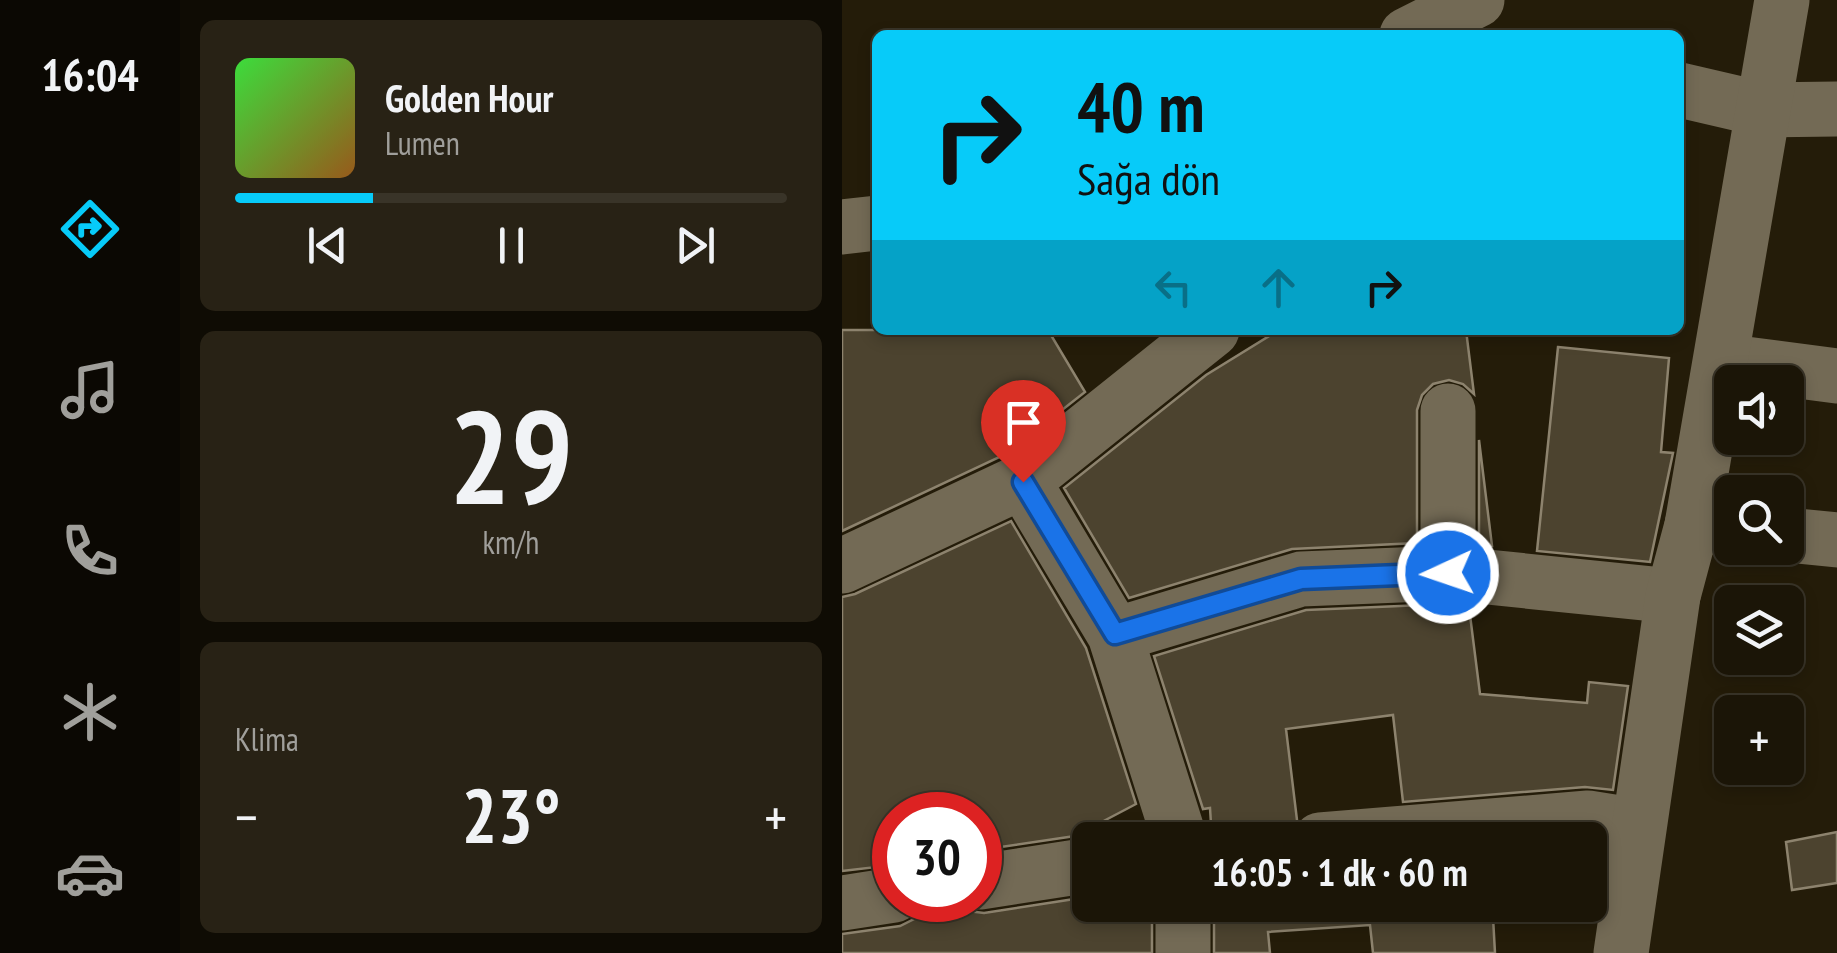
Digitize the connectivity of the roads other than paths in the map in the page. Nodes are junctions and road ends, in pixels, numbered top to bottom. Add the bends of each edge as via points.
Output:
1 (1477, 0) edge
2 (1782, 0) edge
3 (1417, 30) edge
4 (1684, 91) edge
5 (1836, 109) edge
6 (1766, 110) junction
7 (872, 223) edge
8 (842, 226) edge
9 (1206, 335) edge
10 (1722, 361) junction
11 (1836, 376) edge
12 (1448, 412) dead end
13 (1023, 482) junction
14 (1712, 527) edge
15 (1804, 536) edge
16 (1836, 540) edge
17 (842, 566) edge
18 (1448, 573) junction
19 (1673, 596) junction
20 (1115, 634) junction
21 (1174, 822) edge
22 (1539, 822) edge
23 (1638, 826) junction
24 (1072, 869) edge
25 (1002, 879) edge
26 (872, 899) edge
27 (842, 904) edge
28 (1183, 922) edge
29 (1183, 953) edge
30 (1621, 953) edge

1 - 3 street
2 - 6 street
4 - 6 street
5 - 6 street
6 - 10 street
7 - 8 street
9 - 13 street
10 - 11 street
10 - 14 street
12 - 18 street
13 - 17 street
13 - 20 street
14 - 19 street
15 - 16 street
18 - 19 street
18 - 20 street via 1301,579
19 - 23 street
20 - 21 street
22 - 23 street via 1588,818
23 - 30 street
24 - 25 street
26 - 27 street
28 - 29 street

